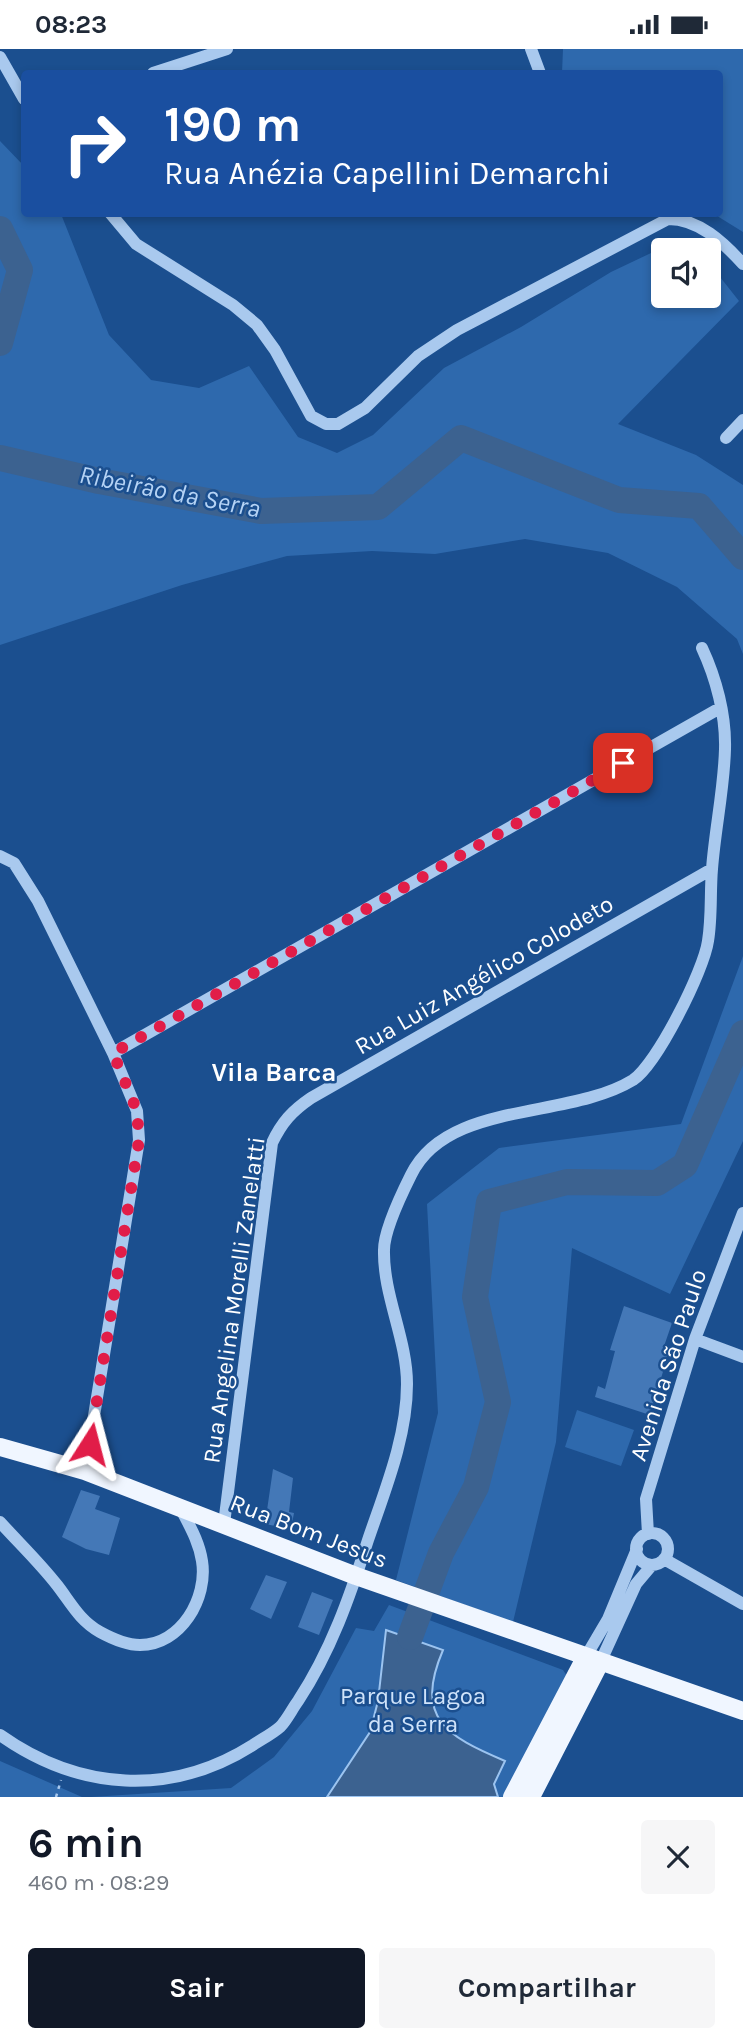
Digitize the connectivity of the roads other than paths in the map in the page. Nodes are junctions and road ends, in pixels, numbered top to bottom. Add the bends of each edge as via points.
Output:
1 (227, 49) edge
2 (531, 49) edge
3 (0, 57) edge
4 (162, 70) edge
5 (539, 70) edge
6 (21, 94) edge
7 (113, 217) edge
8 (743, 264) edge
9 (743, 420) edge
10 (726, 438) dead end
11 (702, 648) dead end
12 (720, 708) junction
13 (0, 856) edge
14 (712, 869) junction
15 (113, 1053) junction
16 (281, 1124) joint
17 (743, 1213) edge
18 (695, 1339) junction
19 (743, 1357) edge
20 (0, 1447) edge
21 (85, 1471) junction
22 (180, 1507) junction
23 (0, 1522) edge
24 (224, 1524) junction
25 (648, 1534) junction
26 (637, 1549) junction
27 (658, 1562) junction
28 (365, 1579) junction
29 (743, 1604) edge
30 (593, 1660) junction
31 (743, 1711) edge
32 (0, 1735) edge
33 (512, 1797) edge
34 (531, 1797) edge

1 - 4 street
2 - 5 street
3 - 6 street
7 - 8 street via 136,244 257,325 311,416 327,424 358,414 418,356 457,330 668,219 704,228
9 - 10 street
11 - 12 street via 712,669
12 - 14 street via 725,747
12 - 15 street
13 - 15 street via 14,863 32,890
14 - 16 street, Rua Luiz Angélico Colodeto via 311,1098
14 - 28 street via 708,944 691,990 637,1078 603,1095 482,1121 443,1139 413,1170 383,1248 407,1384 402,1425
15 - 21 street via 137,1111 139,1140
16 - 24 street, Rua Angelina Morelli Zanelatti via 272,1143
17 - 18 street, Avenida São Paulo
18 - 19 street
18 - 25 street, Avenida São Paulo via 646,1499
20 - 21 main road, Rua Bom Jesus
21 - 22 main road, Rua Bom Jesus
22 - 23 street via 198,1542 202,1588 181,1627 141,1645 117,1640 78,1616 57,1585
22 - 24 main road, Rua Bom Jesus
24 - 28 main road, Rua Bom Jesus
25 - 26 street
25 - 27 street via 658,1534 666,1542 668,1552
26 - 27 street via 640,1558
26 - 30 street
27 - 29 street
27 - 30 street via 636,1584
28 - 30 main road, Rua Bom Jesus
28 - 32 street via 326,1656 281,1726 229,1762 176,1781 111,1782 64,1772
30 - 31 main road, Rua Bom Jesus
30 - 33 main road
30 - 34 main road

